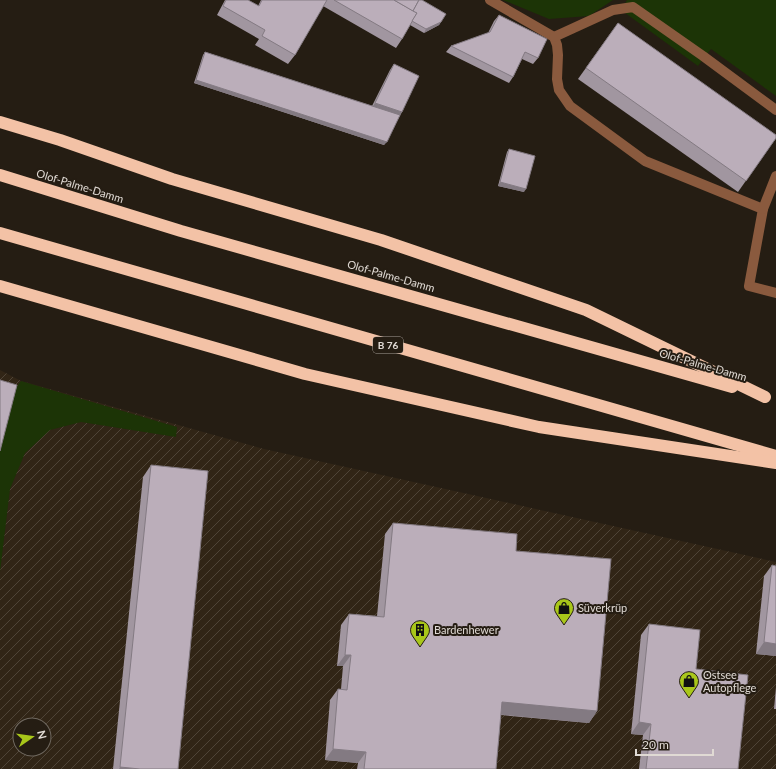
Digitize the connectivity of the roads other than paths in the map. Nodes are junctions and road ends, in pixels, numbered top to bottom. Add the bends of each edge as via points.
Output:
1 (490, 0) edge
2 (554, 37) junction
3 (776, 110) edge
4 (0, 122) edge
5 (0, 175) edge
6 (776, 176) edge
7 (763, 209) junction
8 (0, 233) edge
9 (0, 286) edge
10 (776, 293) edge
11 (771, 398) edge
12 (776, 456) edge
13 (776, 463) edge

1 - 2 street
2 - 3 street via 613,10 633,7
2 - 7 street via 558,55 559,90 570,106 645,160
4 - 11 highway via 172,179 381,240 586,310
5 - 11 highway, Olof-Palme-Damm via 181,231
6 - 7 street
7 - 10 street via 749,286
8 - 12 highway, B 76
9 - 13 highway via 313,376 539,427

